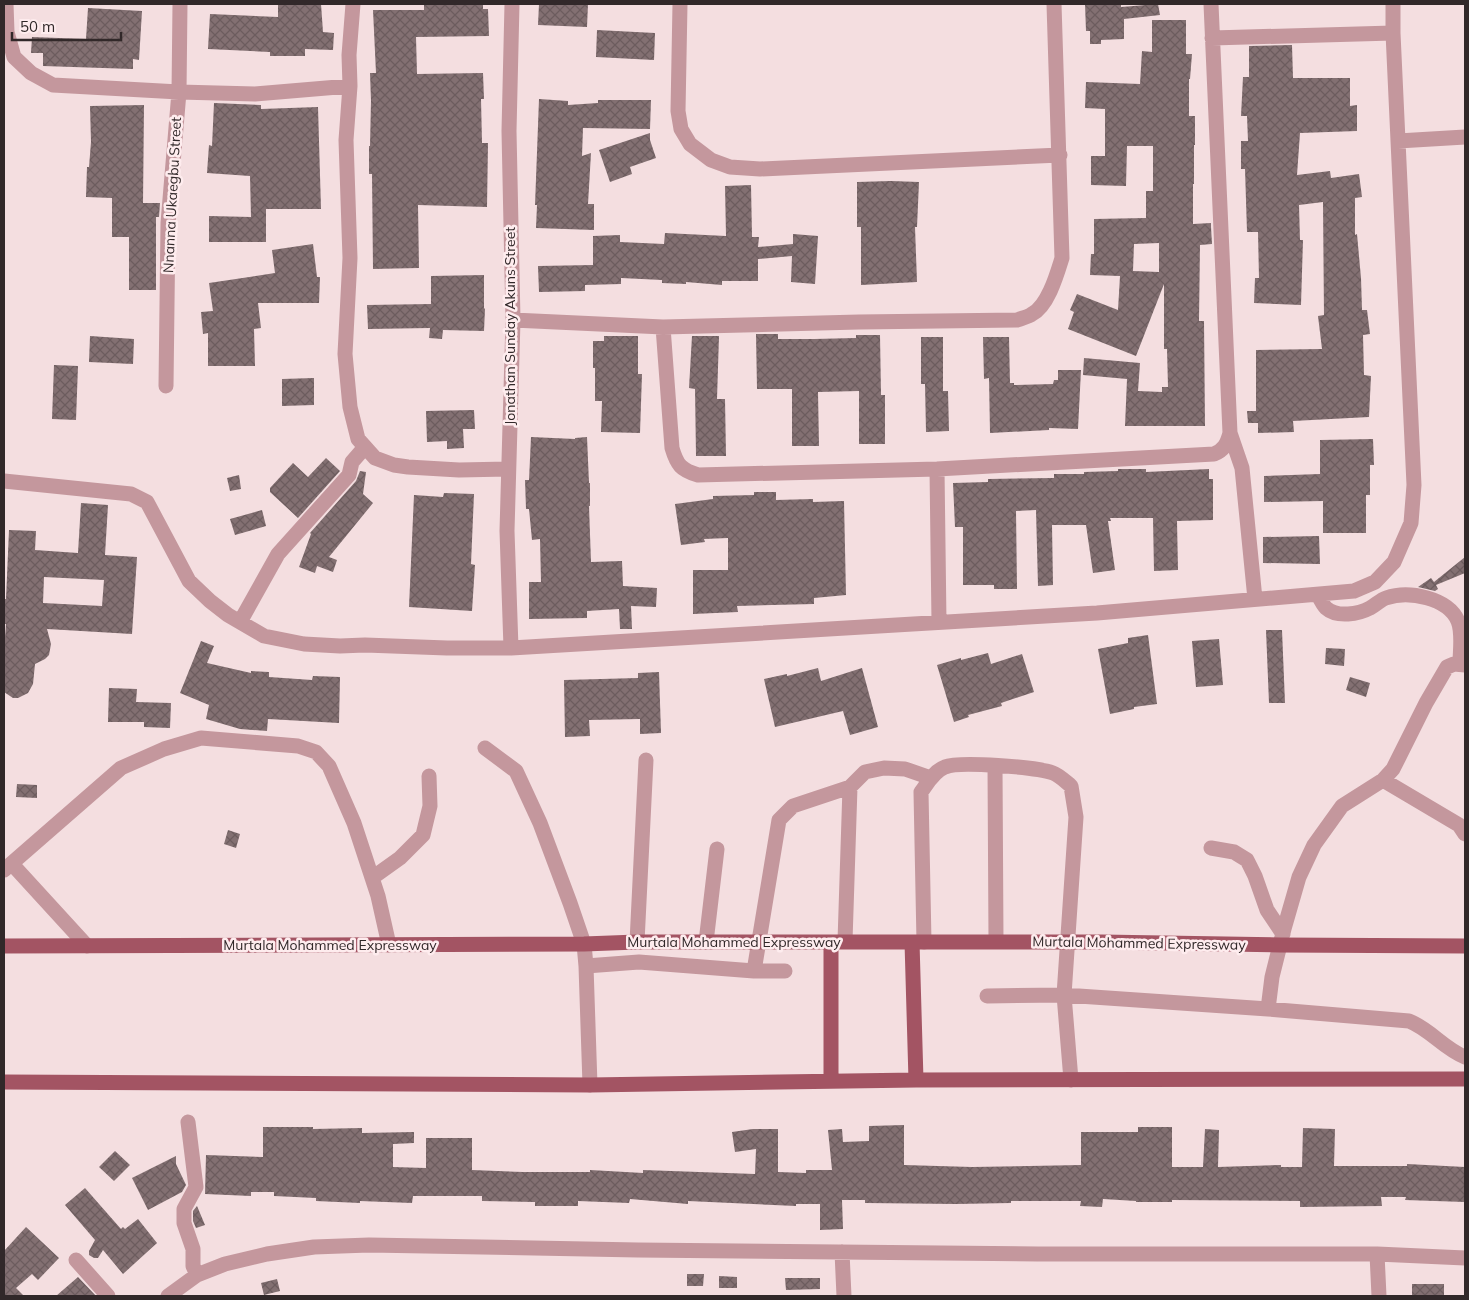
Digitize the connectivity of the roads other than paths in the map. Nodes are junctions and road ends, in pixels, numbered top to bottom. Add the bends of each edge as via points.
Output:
1 (6, 4) edge
2 (180, 4) edge
3 (353, 4) edge
4 (512, 4) edge
5 (680, 4) edge
6 (1054, 4) edge
7 (1211, 4) edge
8 (1393, 4) edge
9 (1393, 33) junction
10 (1212, 38) junction
11 (350, 86) junction
12 (179, 92) junction
13 (1465, 136) edge
14 (1398, 141) junction
15 (1060, 155) junction
16 (513, 320) junction
17 (663, 327) junction
18 (166, 386) dead end
19 (1230, 433) junction
20 (365, 447) junction
21 (508, 469) junction
22 (937, 469) junction
23 (4, 481) edge
24 (1318, 595) junction
25 (1255, 599) junction
26 (240, 622) junction
27 (939, 622) junction
28 (511, 648) junction
29 (1463, 664) edge
30 (485, 748) dead end
31 (646, 760) dead end
32 (995, 766) junction
33 (429, 776) dead end
34 (931, 778) junction
35 (1383, 780) junction
36 (850, 787) junction
37 (1465, 834) edge
38 (1211, 848) dead end
39 (717, 849) dead end
40 (8, 867) edge
41 (372, 878) junction
42 (1282, 940) junction
43 (838, 941) junction
44 (996, 941) junction
45 (1068, 941) junction
46 (637, 942) junction
47 (706, 942) junction
48 (758, 942) junction
49 (918, 942) junction
50 (584, 944) junction
51 (389, 945) junction
52 (4, 946) edge
53 (87, 946) junction
54 (1465, 946) edge
55 (586, 966) junction
56 (754, 971) junction
57 (784, 971) dead end
58 (1064, 995) junction
59 (987, 996) dead end
60 (1268, 1009) junction
61 (1465, 1058) edge
62 (1465, 1078) edge
63 (916, 1080) junction
64 (1071, 1080) junction
65 (831, 1081) junction
66 (4, 1082) edge
67 (590, 1085) junction
68 (188, 1122) dead end
69 (842, 1252) junction
70 (1377, 1254) junction
71 (1465, 1258) edge
72 (76, 1260) dead end
73 (197, 1275) junction
74 (108, 1296) edge
75 (168, 1296) edge
76 (844, 1296) edge
77 (1379, 1296) edge

1 - 12 street via 7,32 14,57 30,73 53,84
2 - 12 street, Nnanna Ukaegbu Street
3 - 11 street
4 - 16 street, Jonathan Sunday Akuns Street via 509,131
5 - 15 street via 678,111 681,129 690,144 711,160 730,167 760,169
6 - 15 street
7 - 10 street
8 - 9 street
9 - 10 street
9 - 14 street
10 - 19 street
11 - 12 street via 255,94
11 - 20 street via 346,140 350,258 345,354 350,407 358,439
12 - 18 street, Nnanna Ukaegbu Street via 168,223
13 - 14 street
14 - 24 street via 1414,485 1411,523 1394,562 1375,582 1354,591
15 - 17 street via 1062,258 1044,302 1034,314 1017,320
16 - 17 street
16 - 21 street, Jonathan Sunday Akuns Street
17 - 22 street via 672,448 684,471 698,475
19 - 22 street via 1226,445 1214,454
19 - 25 street via 1242,468
20 - 21 street via 375,458 394,465 459,470
20 - 26 street via 352,462 349,475 278,554
21 - 28 street, Jonathan Sunday Akuns Street
22 - 27 street
23 - 26 street via 131,494 147,502 189,581
24 - 25 street
24 - 29 street via 1326,609 1337,613 1353,614 1384,598 1401,594 1418,595 1448,607 1458,622
25 - 27 street
26 - 28 street via 264,636 304,644
27 - 28 street
29 - 35 street via 1447,667 1393,770
30 - 50 street via 516,771
31 - 46 street
32 - 34 street via 945,767
32 - 44 street
32 - 45 street via 1038,768 1055,773 1071,786 1076,817
33 - 41 street via 430,806 423,834 400,858
34 - 36 street via 905,769 884,768 865,772
34 - 49 street via 921,792
35 - 37 street via 1459,825
35 - 42 street via 1342,806 1314,845 1299,878
36 - 43 street
36 - 48 street via 793,806 780,820
38 - 42 street via 1234,852 1247,860
39 - 47 street
40 - 41 street via 121,768 164,749 201,738 298,746 316,752 329,766 354,823
40 - 53 street
41 - 51 street
42 - 45 main road, Murtala Mohammed Expressway
42 - 54 main road, Murtala Mohammed Expressway
42 - 60 street
43 - 48 main road, Murtala Mohammed Expressway
43 - 49 main road, Murtala Mohammed Expressway
43 - 65 main road
44 - 45 main road, Murtala Mohammed Expressway
44 - 49 main road, Murtala Mohammed Expressway
45 - 58 street
46 - 47 main road, Murtala Mohammed Expressway
46 - 50 main road, Murtala Mohammed Expressway
47 - 48 main road, Murtala Mohammed Expressway
48 - 56 street
49 - 63 main road
50 - 51 main road, Murtala Mohammed Expressway
50 - 55 street
51 - 53 main road, Murtala Mohammed Expressway
52 - 53 main road, Murtala Mohammed Expressway
55 - 56 street via 639,962
55 - 67 street
56 - 57 street
58 - 59 street
58 - 60 street
58 - 64 street
60 - 61 street via 1409,1021
62 - 64 main road
63 - 64 main road
63 - 65 main road
65 - 67 main road
66 - 67 main road
68 - 73 street via 196,1186 184,1209 184,1222
69 - 70 street
69 - 73 street via 369,1245 314,1247 267,1254
69 - 76 street
70 - 71 street
70 - 77 street
72 - 74 street
73 - 75 street

